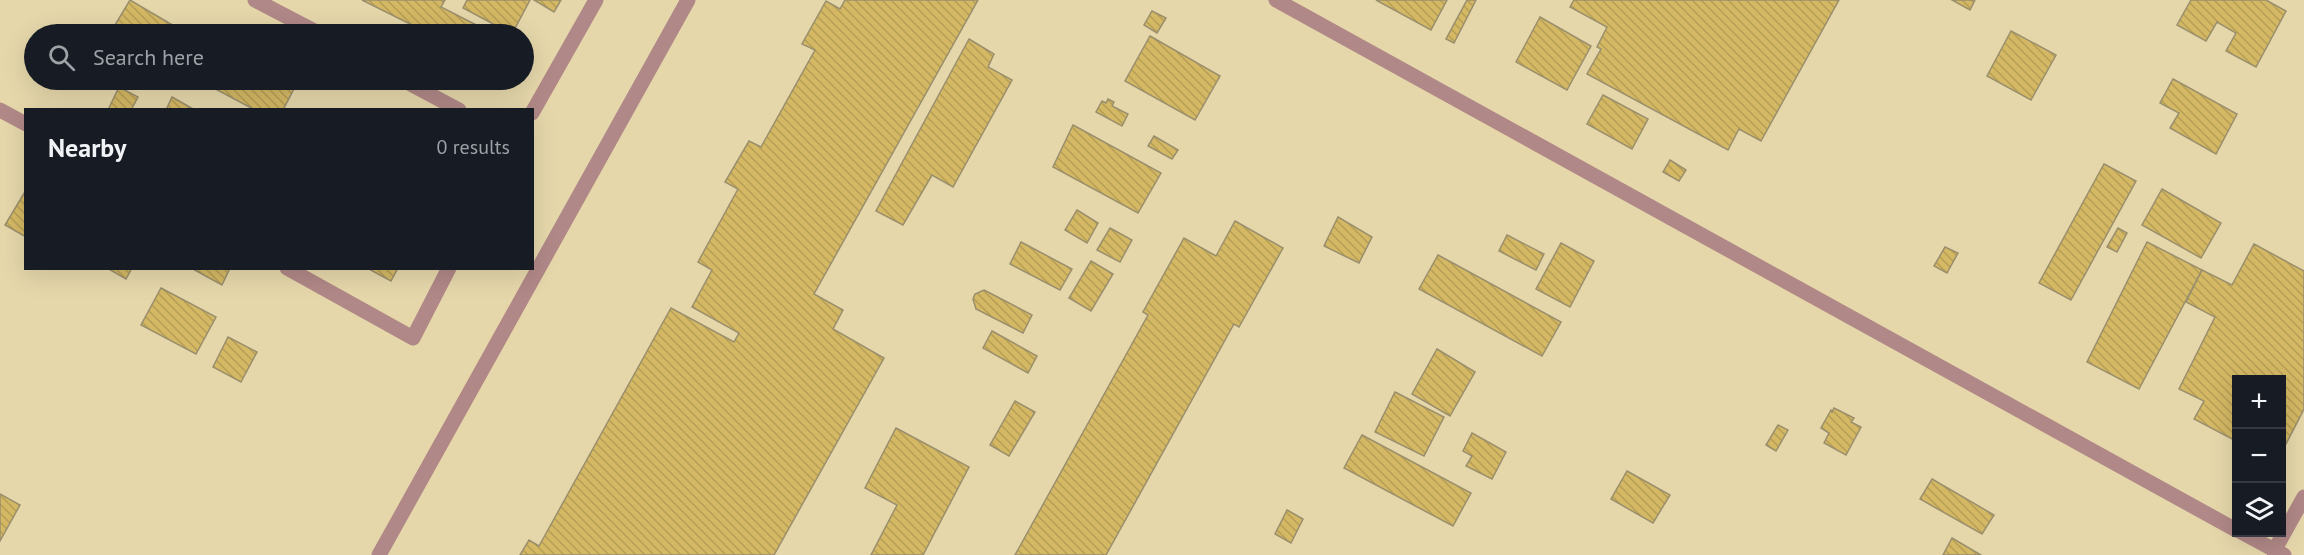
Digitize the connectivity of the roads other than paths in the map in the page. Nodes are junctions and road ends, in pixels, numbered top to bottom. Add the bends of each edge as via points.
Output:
1 (255, 0) edge
2 (596, 0) edge
3 (688, 0) edge
4 (1276, 0) edge
5 (301, 24) edge
6 (422, 90) edge
7 (455, 108) edge
8 (534, 109) edge
9 (0, 110) edge
10 (24, 123) edge
11 (290, 270) edge
12 (449, 270) edge
13 (2304, 497) edge
14 (2232, 528) edge
15 (2250, 537) edge
16 (2279, 553) edge
17 (379, 555) edge

1 - 5 lane
2 - 8 lane
3 - 17 lane
4 - 14 lane
6 - 7 lane
9 - 10 lane
11 - 12 lane via 413,338
13 - 16 lane
15 - 16 lane

